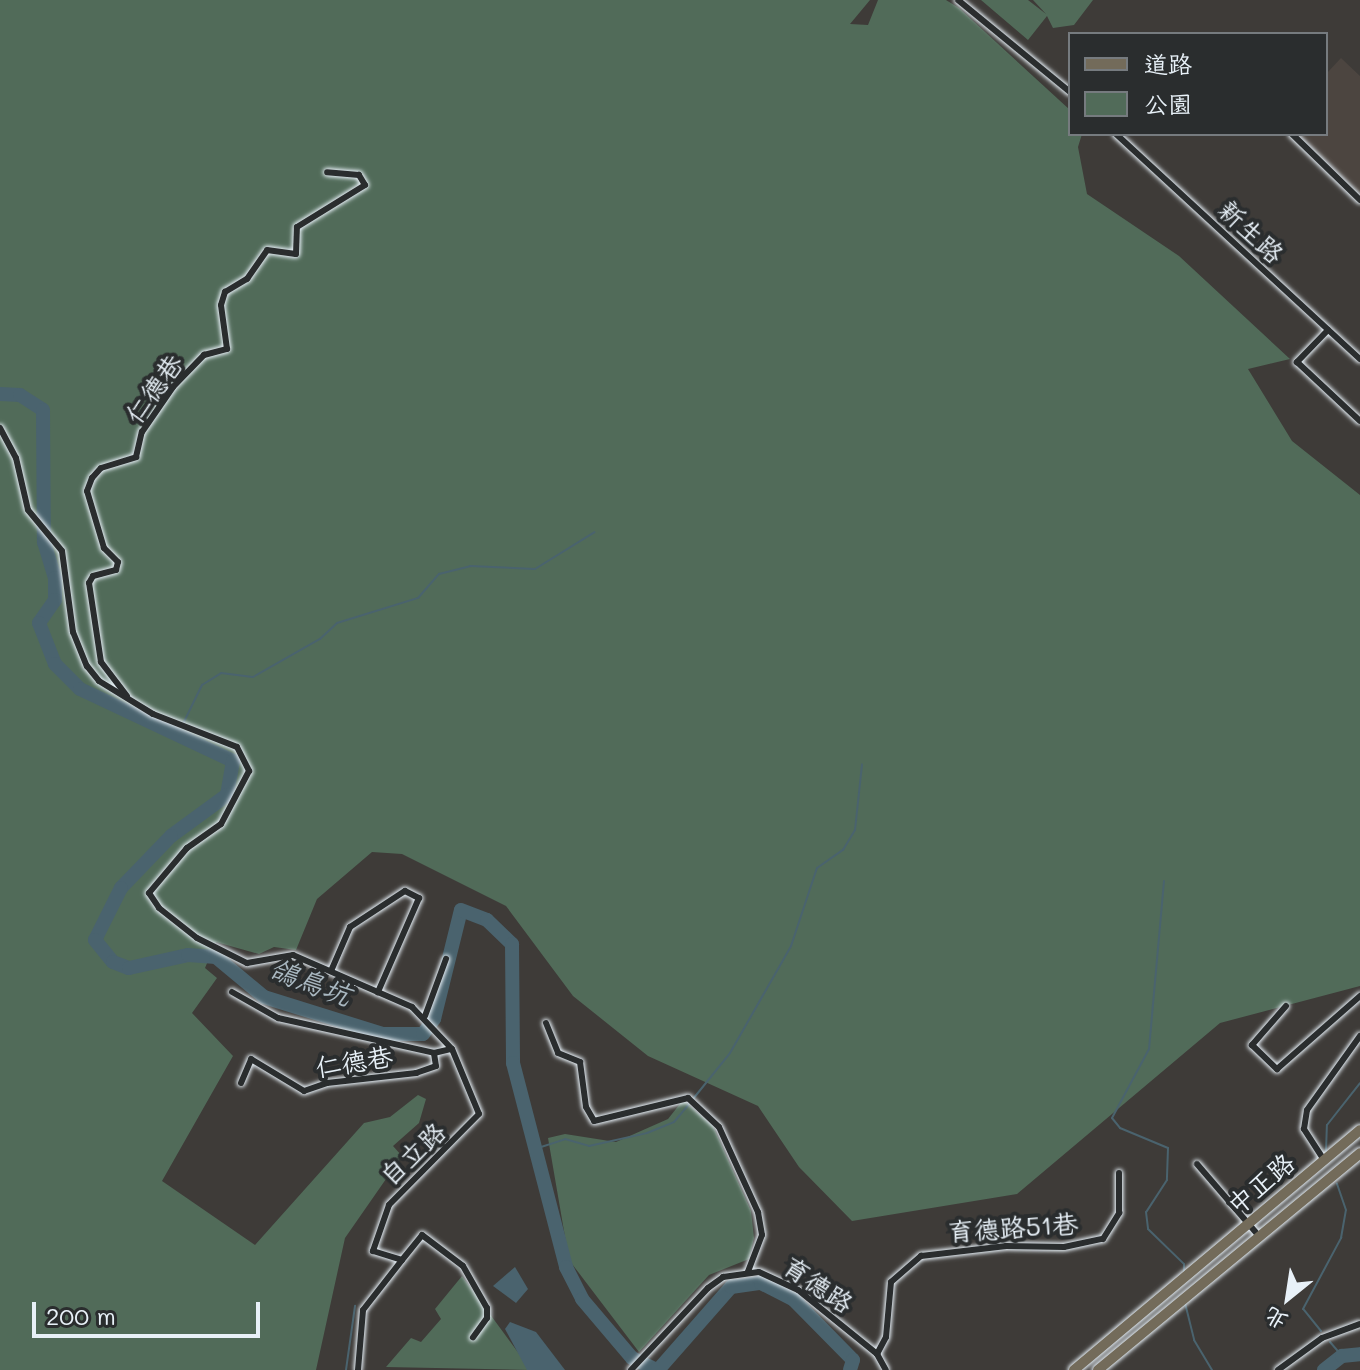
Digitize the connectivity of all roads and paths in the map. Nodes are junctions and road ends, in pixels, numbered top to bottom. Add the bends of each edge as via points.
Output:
1 (958, 0) edge
2 (1068, 90) edge
3 (1118, 136) edge
4 (1294, 136) edge
5 (327, 172) dead end
6 (1360, 200) edge
7 (1328, 330) junction
8 (1360, 359) edge
9 (1360, 421) edge
10 (0, 428) edge
11 (136, 703) junction
12 (446, 959) dead end
13 (331, 971) junction
14 (232, 992) dead end
15 (378, 992) junction
16 (1360, 996) edge
17 (1286, 1006) dead end
18 (427, 1018) junction
19 (546, 1023) dead end
20 (1360, 1036) edge
21 (450, 1046) junction
22 (434, 1053) junction
23 (241, 1083) dead end
24 (1360, 1130) edge
25 (1360, 1153) edge
26 (1324, 1160) junction
27 (1197, 1164) dead end
28 (1119, 1173) dead end
29 (1248, 1224) junction
30 (1259, 1236) junction
31 (402, 1260) junction
32 (748, 1272) junction
33 (1360, 1324) edge
34 (473, 1337) dead end
35 (877, 1354) junction
36 (358, 1370) edge
37 (631, 1370) edge
38 (886, 1370) edge
39 (1074, 1370) edge
40 (1098, 1370) edge
41 (1278, 1370) edge

1 - 2 street
3 - 7 street, 新生路
4 - 6 street
5 - 11 street, 仁德巷 via 359,175 365,185 297,227 296,254 267,250 247,279 225,292 221,305 227,349 204,355 173,387 142,432 136,457 101,468 87,491 104,548 118,562 116,570 93,576 89,583 101,662
7 - 8 street, 新生路
7 - 9 street via 1297,362
10 - 11 street, 仁德巷 via 35,520 58,541 79,652 99,681
11 - 13 street, 仁德巷 via 237,747 249,771 221,824 187,848 149,893 159,908 197,938 247,963 293,955
12 - 18 street
13 - 15 street, 仁德巷
13 - 15 street via 350,927 405,891 419,898
14 - 22 street, 仁德巷 via 278,1018
15 - 18 street, 仁德巷
16 - 17 street via 1277,1069 1252,1045
18 - 21 street
19 - 32 street via 558,1053 580,1062 586,1107 594,1121 688,1098 719,1127 758,1212 762,1235
20 - 26 street via 1307,1110 1304,1129
21 - 22 street, 仁德巷
21 - 31 street, 自立路 via 479,1114 465,1133 411,1178 382,1218 373,1251
22 - 23 street, 仁德巷 via 436,1066 416,1073 327,1083 304,1091 251,1059
24 - 26 main road, 中正路
25 - 30 main road, 中正路
26 - 29 main road, 中正路
27 - 29 street
28 - 35 street, 育德路51巷 via 1119,1213 1103,1239 1064,1247 1006,1246 921,1256 891,1282 886,1337
29 - 30 street
29 - 39 main road, 中正路
30 - 40 main road, 中正路
31 - 34 street via 422,1235 463,1266 487,1308 487,1318
31 - 36 street via 363,1310
32 - 35 street, 育德路 via 787,1282
32 - 37 street, 育德路 via 723,1277 708,1288
33 - 41 street via 1322,1338
35 - 38 street, 育德路

